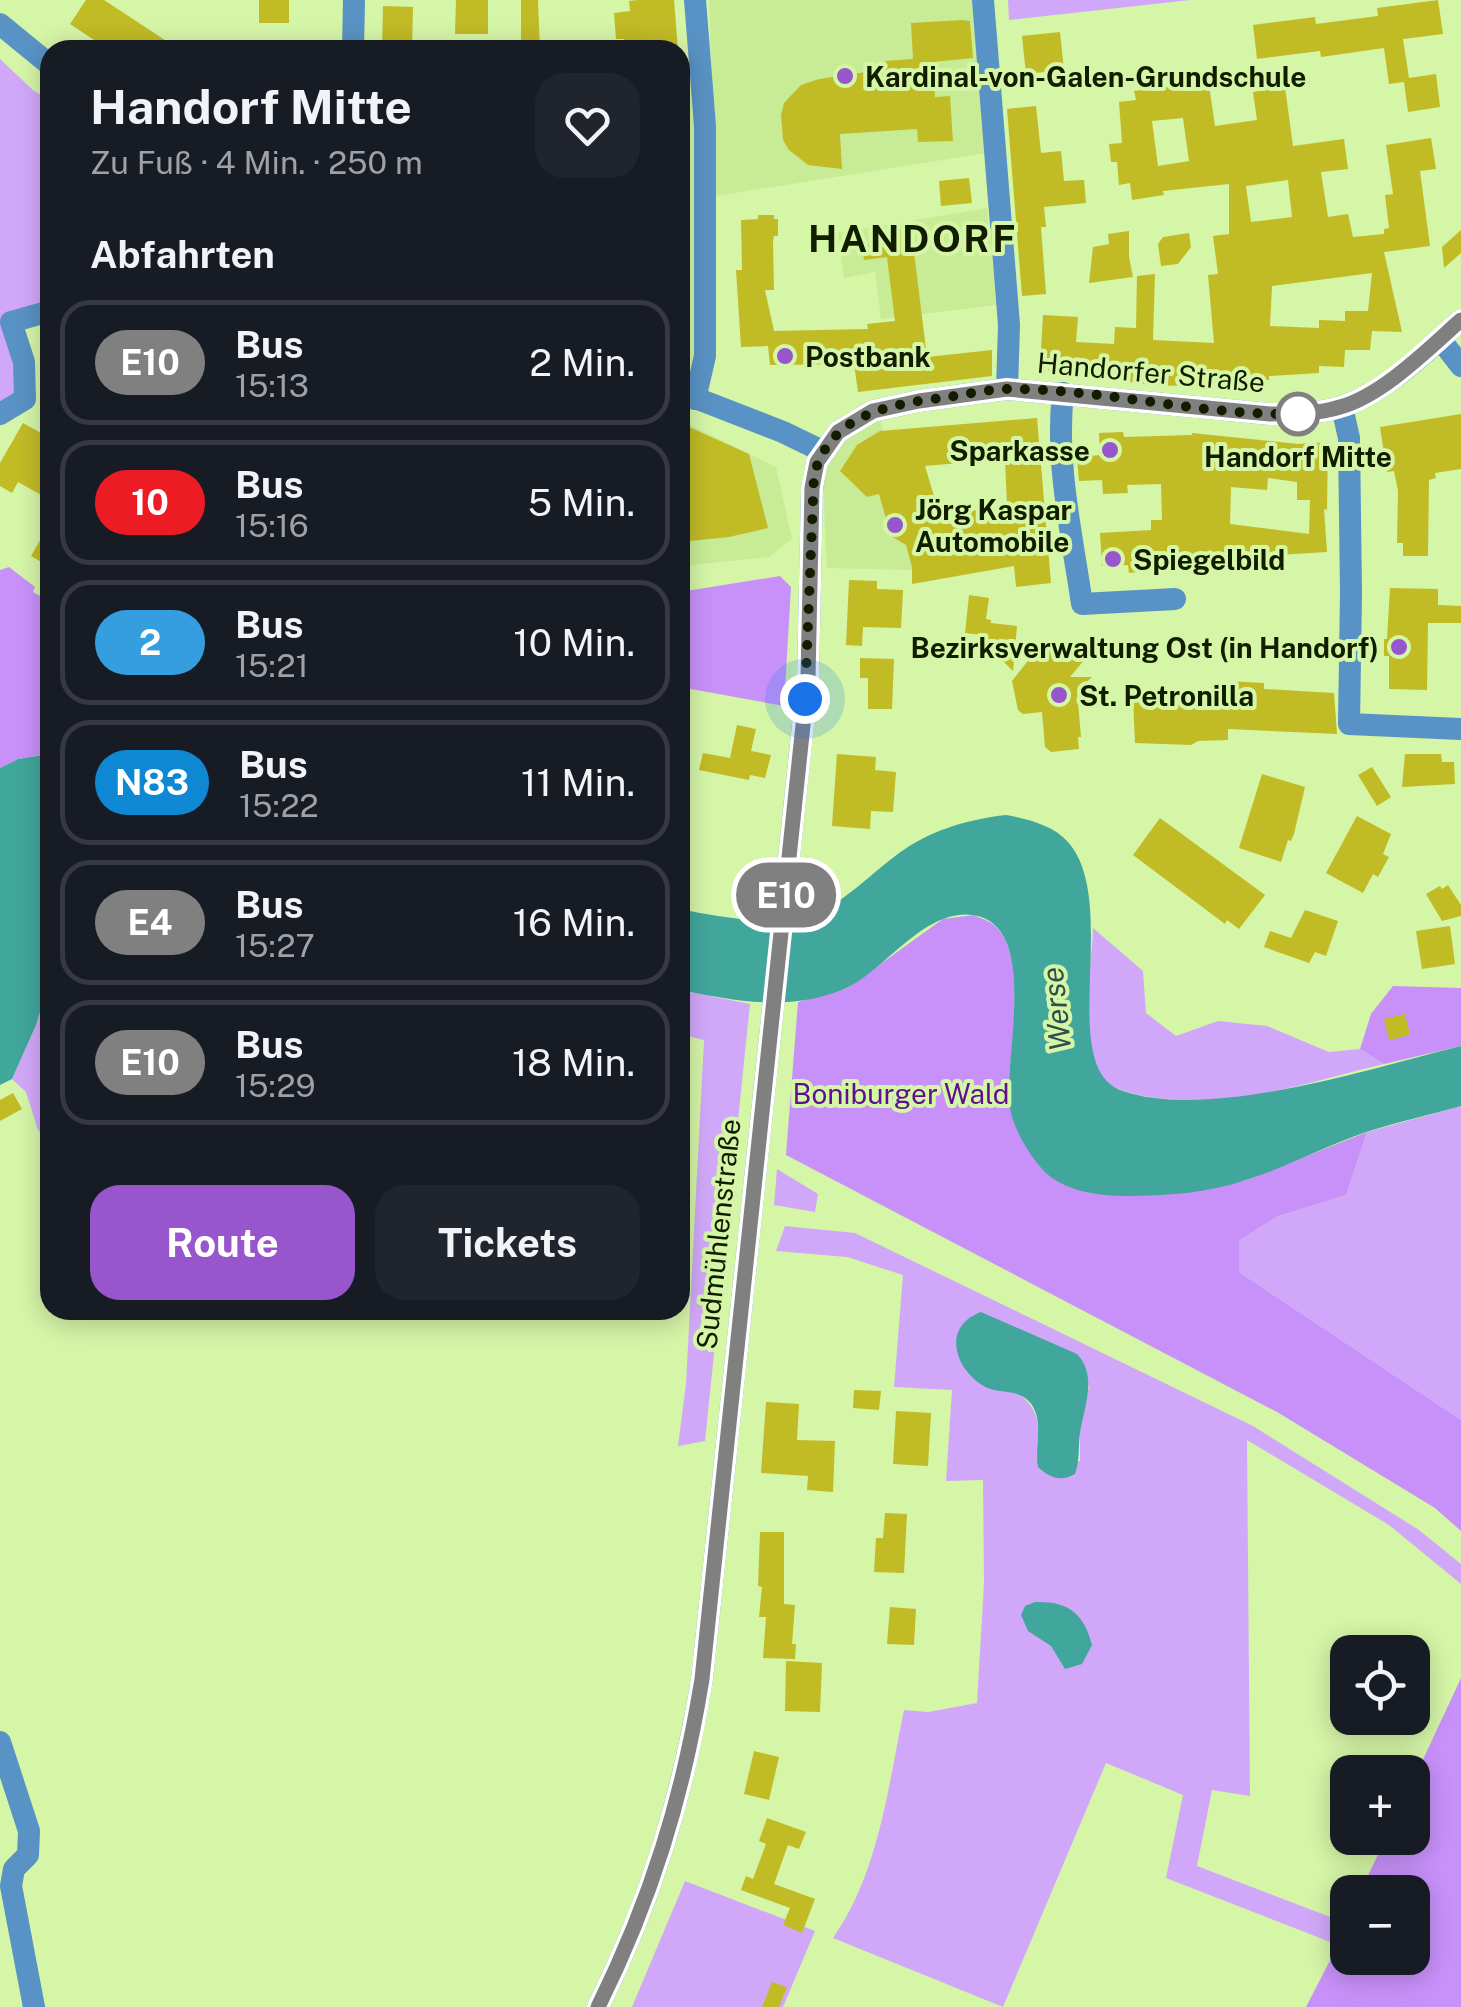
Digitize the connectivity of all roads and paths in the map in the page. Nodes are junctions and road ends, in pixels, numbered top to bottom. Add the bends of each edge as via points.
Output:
1 (354, 0) edge
2 (695, 0) edge
3 (982, 0) edge
4 (0, 24) edge
5 (352, 40) edge
6 (40, 56) edge
7 (40, 311) edge
8 (6, 314) edge
9 (1461, 320) edge
10 (1440, 339) junction
11 (1461, 366) edge
12 (1007, 389) junction
13 (690, 390) edge
14 (1063, 393) junction
15 (690, 396) edge
16 (1342, 407) junction
17 (0, 414) edge
18 (822, 451) junction
19 (1175, 599) dead end
20 (1461, 729) edge
21 (0, 1742) edge
22 (34, 2007) edge
23 (598, 2007) edge

1 - 5 street
2 - 13 street via 706,126 705,356
3 - 12 street via 1009,325
4 - 6 street
7 - 8 street
8 - 17 street via 24,362 25,399
9 - 10 street, Handorfer Straße
10 - 11 street
10 - 16 street, Handorfer Straße
12 - 14 street, Handorfer Straße
12 - 18 street, Handorfer Straße via 873,411 838,432
14 - 16 street, Handorfer Straße via 1254,413
14 - 19 street via 1068,508 1082,604
15 - 18 street
16 - 20 street via 1349,438 1349,724
18 - 23 street, Sudmühlenstraße via 812,488 808,678 693,1734 662,1859
21 - 22 street via 29,1831 28,1854 10,1886

